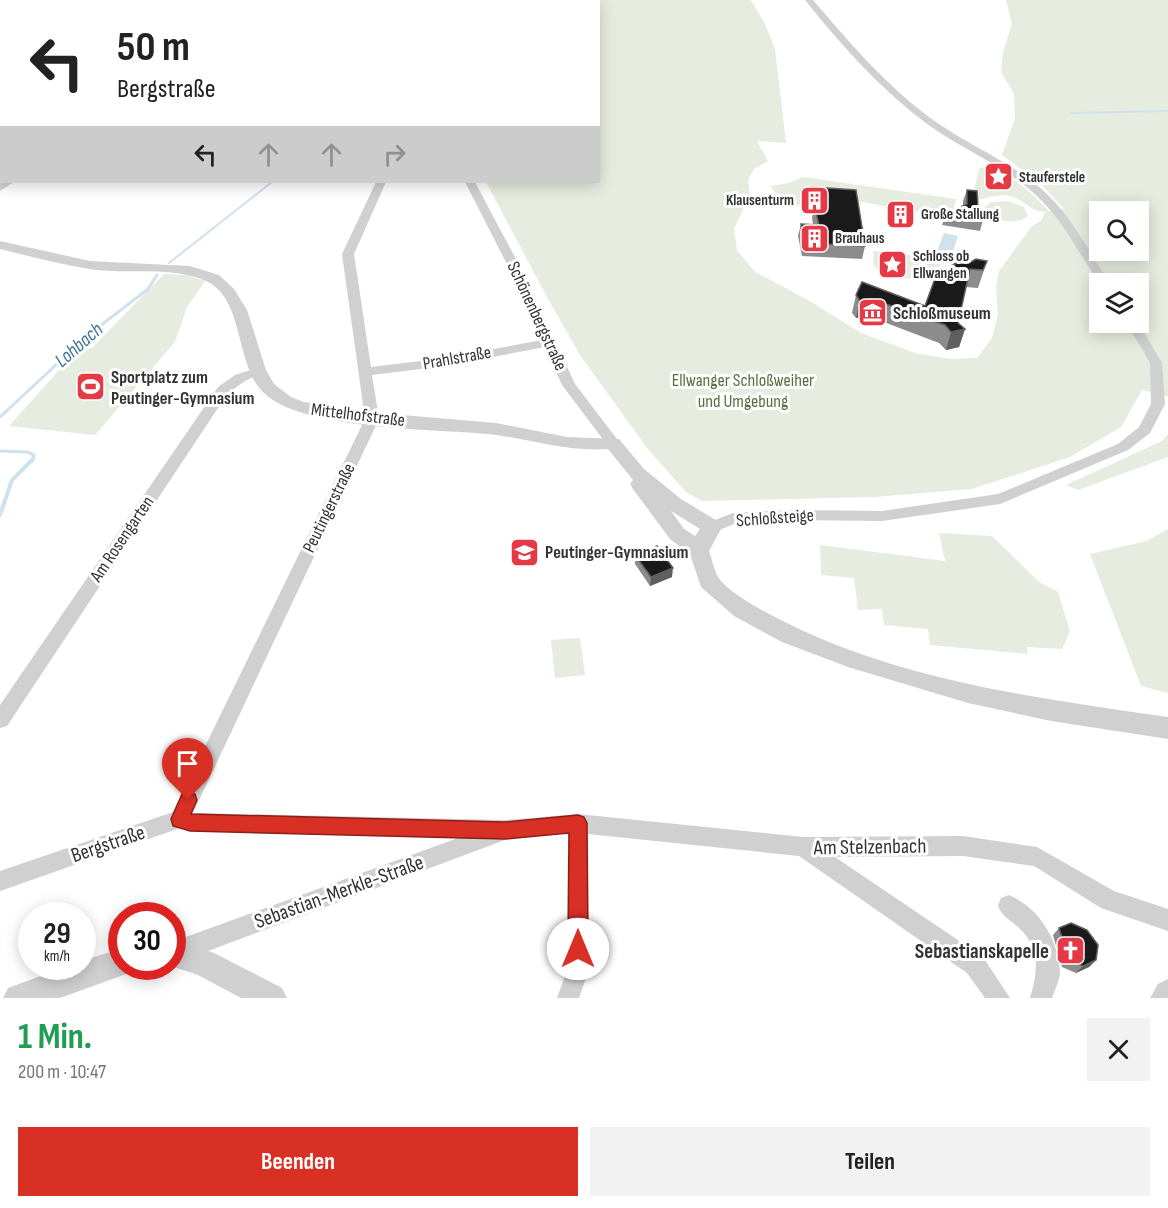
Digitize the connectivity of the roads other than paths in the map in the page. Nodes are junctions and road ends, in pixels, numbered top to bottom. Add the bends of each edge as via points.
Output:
1 (809, 0) edge
2 (381, 183) edge
3 (471, 183) edge
4 (0, 245) edge
5 (1097, 273) edge
6 (1138, 333) edge
7 (549, 342) junction
8 (257, 372) junction
9 (365, 372) junction
10 (372, 419) junction
11 (613, 443) junction
12 (637, 474) junction
13 (712, 527) junction
14 (699, 550) junction
15 (0, 720) edge
16 (1168, 728) edge
17 (180, 819) junction
18 (578, 823) junction
19 (505, 830) junction
20 (803, 847) junction
21 (0, 880) edge
22 (1008, 906) dead end
23 (1168, 920) edge
24 (186, 948) edge
25 (186, 956) edge
26 (108, 967) edge
27 (1168, 994) edge
28 (18, 998) edge
29 (272, 998) edge
30 (568, 998) edge
31 (999, 998) edge
32 (1041, 998) edge
33 (1165, 998) edge

1 - 5 street via 860,58 921,115 1046,198
2 - 9 street via 348,254
3 - 7 street, Schönenbergstraße
4 - 8 street, Mittelhofstraße via 90,265 190,270 217,279 236,300
6 - 13 street, Schloßsteige via 1156,363 1158,404 1145,430 1123,447 1000,499 882,516 734,519
7 - 9 street, Prahlstraße via 445,362
7 - 11 street, Schönenbergstraße via 569,385
8 - 10 street, Mittelhofstraße via 286,402
8 - 15 street, Am Rosengarten via 223,390
9 - 10 street
10 - 11 street, Mittelhofstraße via 499,429 575,444
10 - 17 street, Peutingerstraße
11 - 12 street
12 - 13 street via 674,504
12 - 14 street via 640,485 677,534
13 - 14 street, Schloßsteige
14 - 16 street via 701,567 721,597 747,614 814,645 946,688 1050,711
17 - 19 street, Bergstraße
17 - 21 street, Bergstraße
18 - 19 street, Bergstraße
18 - 20 street
18 - 30 street via 578,970
19 - 24 street, Sebastian-Merkle-Straße
20 - 23 street, Am Stelzenbach via 963,846 1037,857 1109,900
20 - 31 street, Am Stelzenbach via 975,965
22 - 32 street via 1028,921 1041,938 1049,972
25 - 29 street
26 - 28 street
27 - 33 street

